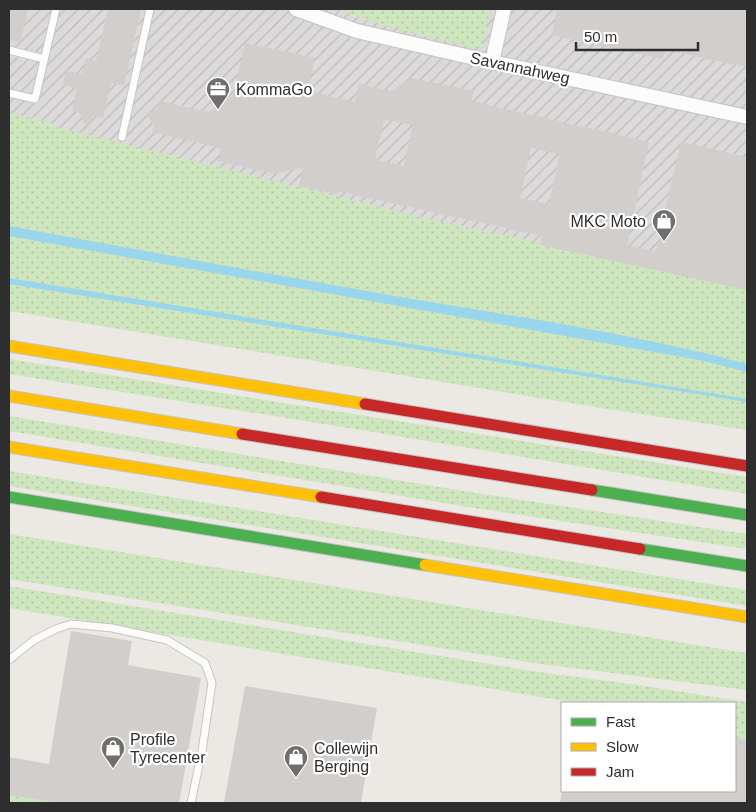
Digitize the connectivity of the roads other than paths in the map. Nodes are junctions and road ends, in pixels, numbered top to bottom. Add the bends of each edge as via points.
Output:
1 (56, 9) edge
2 (150, 9) edge
3 (296, 9) edge
4 (504, 9) edge
5 (9, 50) edge
6 (44, 59) junction
7 (492, 62) junction
8 (9, 93) edge
9 (747, 117) edge
10 (122, 137) dead end
11 (9, 346) edge
12 (9, 396) edge
13 (9, 447) edge
14 (747, 466) edge
15 (9, 497) edge
16 (747, 515) edge
17 (747, 566) edge
18 (747, 617) edge
19 (9, 660) edge
20 (190, 803) edge

1 - 6 lane
2 - 10 lane
3 - 7 street, Savannahweg via 357,31
4 - 7 street
5 - 6 lane
6 - 8 lane via 35,99
7 - 9 street, Savannahweg
11 - 14 highway
12 - 16 highway
13 - 17 highway
15 - 18 highway
19 - 20 lane via 34,640 71,624 112,628 167,640 205,663 212,683

